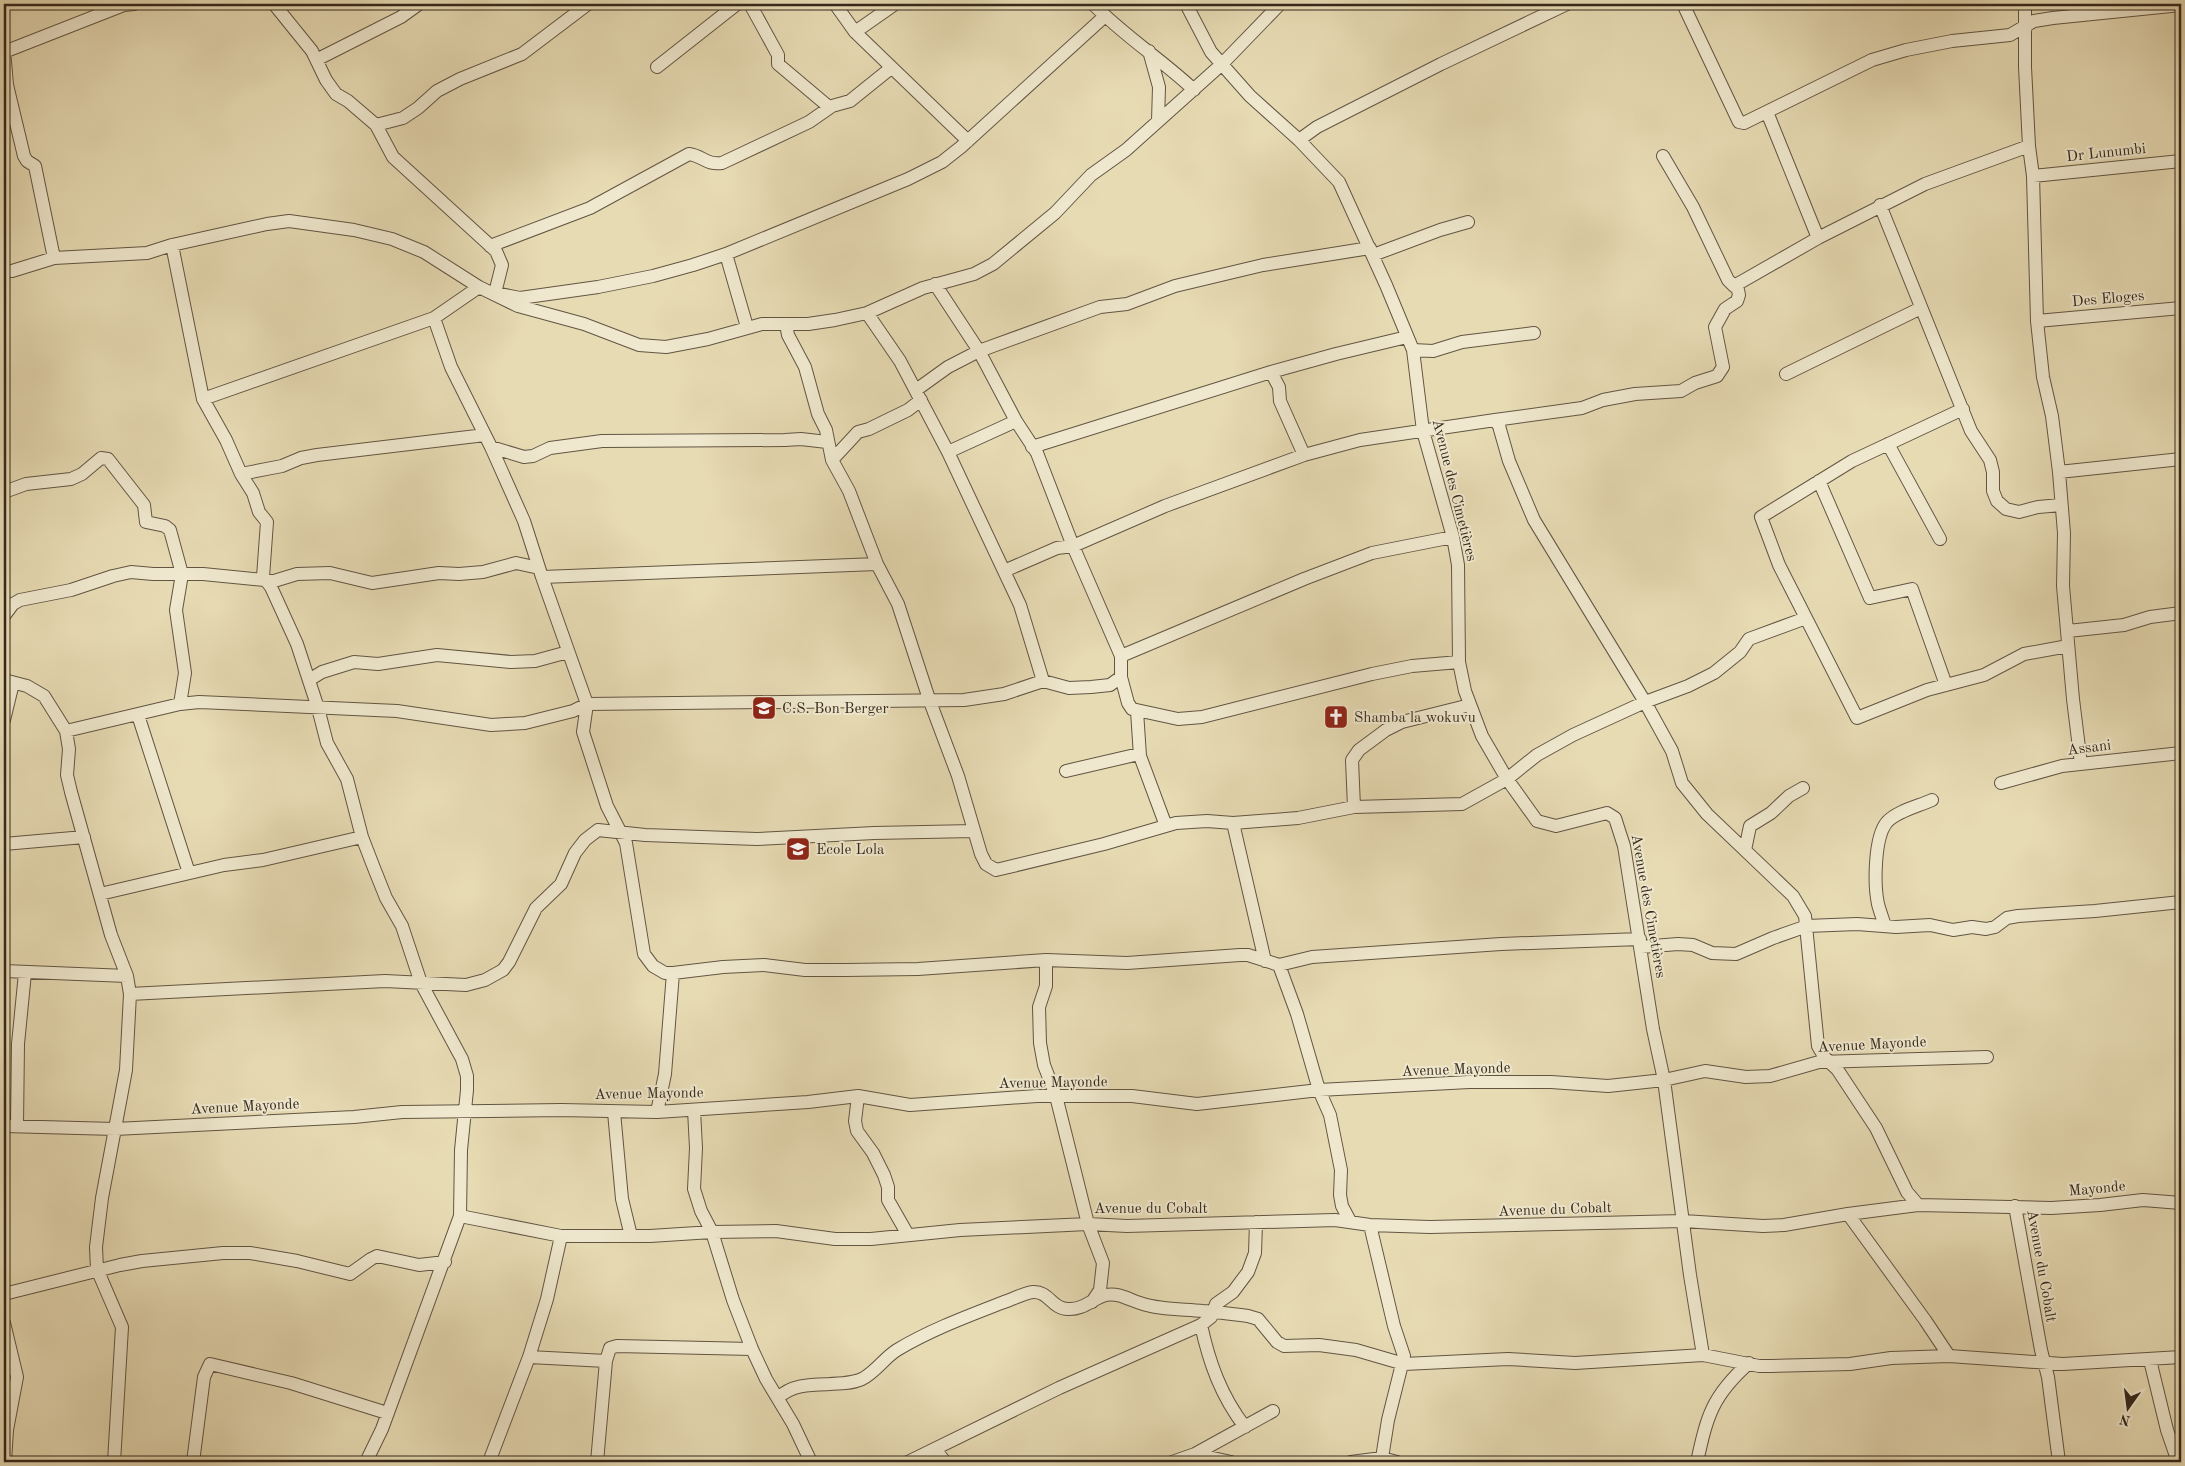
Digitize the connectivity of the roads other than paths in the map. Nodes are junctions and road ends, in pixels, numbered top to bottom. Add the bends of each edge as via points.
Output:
1 (134, 4) edge
2 (274, 4) edge
3 (419, 4) edge
4 (588, 4) edge
5 (737, 4) edge
6 (750, 4) edge
7 (835, 4) edge
8 (895, 4) edge
9 (1093, 4) edge
10 (1186, 4) edge
11 (1280, 4) edge
12 (1567, 4) edge
13 (1683, 4) edge
14 (2025, 4) edge
15 (2181, 5) edge
16 (1105, 16) junction
17 (2026, 27) junction
18 (855, 32) junction
19 (1149, 51) junction
20 (4, 52) edge
21 (318, 60) junction
22 (1222, 64) junction
23 (657, 67) dead end
24 (891, 68) junction
25 (1194, 90) junction
26 (829, 108) junction
27 (1767, 112) junction
28 (1158, 121) junction
29 (376, 125) junction
30 (1299, 140) junction
31 (968, 141) junction
32 (2029, 146) junction
33 (1663, 156) dead end
34 (2181, 161) edge
35 (2033, 176) junction
36 (1880, 205) junction
37 (1468, 222) dead end
38 (1818, 238) junction
39 (510, 239) junction
40 (172, 245) junction
41 (490, 246) junction
42 (1372, 251) junction
43 (726, 254) junction
44 (54, 258) junction
45 (502, 260) junction
46 (4, 271) edge
47 (935, 284) junction
48 (1737, 285) junction
49 (479, 287) junction
50 (495, 293) junction
51 (1921, 308) junction
52 (2181, 308) edge
53 (867, 313) junction
54 (434, 318) junction
55 (2037, 321) junction
56 (786, 324) junction
57 (747, 327) junction
58 (1534, 333) dead end
59 (1408, 337) junction
60 (979, 350) junction
61 (1413, 350) junction
62 (1271, 372) junction
63 (1786, 374) dead end
64 (918, 395) junction
65 (203, 399) junction
66 (1963, 409) junction
67 (1495, 420) junction
68 (1016, 421) junction
69 (1423, 431) junction
70 (486, 435) junction
71 (828, 442) junction
72 (1888, 444) junction
73 (491, 447) junction
74 (1032, 447) junction
75 (948, 452) junction
76 (1304, 455) junction
77 (2181, 459) edge
78 (832, 460) junction
79 (2059, 472) junction
80 (241, 474) junction
81 (1819, 481) junction
82 (4, 492) edge
83 (2061, 505) junction
84 (1452, 537) junction
85 (1940, 539) dead end
86 (1073, 546) junction
87 (878, 564) junction
88 (1004, 571) junction
89 (540, 573) junction
90 (182, 574) junction
91 (266, 581) junction
92 (2181, 613) edge
93 (4, 616) edge
94 (1806, 618) junction
95 (2068, 631) junction
96 (2068, 646) junction
97 (568, 652) junction
98 (1122, 656) junction
99 (1460, 662) junction
100 (1121, 678) junction
101 (309, 680) junction
102 (8, 681) edge
103 (1043, 681) junction
104 (1946, 685) junction
105 (929, 699) junction
106 (1645, 702) junction
107 (180, 704) junction
108 (587, 704) junction
109 (1470, 705) junction
110 (318, 708) junction
111 (1137, 711) junction
112 (138, 715) junction
113 (4, 720) edge
114 (66, 731) junction
115 (2181, 753) edge
116 (1139, 754) junction
117 (2081, 764) junction
118 (1066, 771) dead end
119 (1507, 778) junction
120 (2001, 782) dead end
121 (1803, 788) dead end
122 (1932, 800) dead end
123 (1354, 807) junction
124 (1233, 823) junction
125 (1166, 826) junction
126 (974, 831) junction
127 (619, 832) junction
128 (84, 837) junction
129 (362, 837) junction
130 (4, 844) edge
131 (1745, 850) junction
132 (189, 873) junction
133 (100, 894) junction
134 (2181, 902) edge
135 (1807, 926) junction
136 (1886, 926) junction
137 (1640, 943) junction
138 (1046, 960) junction
139 (1265, 961) junction
140 (1279, 965) junction
141 (4, 972) edge
142 (25, 973) junction
143 (673, 973) junction
144 (127, 976) junction
145 (422, 983) junction
146 (130, 994) junction
147 (1987, 1057) dead end
148 (1830, 1061) junction
149 (1664, 1080) junction
150 (1319, 1090) junction
151 (858, 1096) junction
152 (1056, 1096) junction
153 (694, 1110) junction
154 (466, 1111) junction
155 (614, 1112) junction
156 (657, 1112) junction
157 (4, 1126) edge
158 (17, 1126) junction
159 (115, 1129) junction
160 (2181, 1203) edge
161 (1918, 1205) junction
162 (2015, 1206) junction
163 (1848, 1214) junction
164 (460, 1216) junction
165 (1350, 1221) junction
166 (1683, 1221) junction
167 (1256, 1222) junction
168 (1088, 1224) junction
169 (1370, 1225) junction
170 (712, 1232) junction
171 (908, 1235) junction
172 (561, 1236) junction
173 (631, 1236) junction
174 (445, 1262) junction
175 (97, 1269) junction
176 (4, 1294) edge
177 (1091, 1303) junction
178 (1213, 1311) junction
179 (4, 1323) edge
180 (1201, 1325) junction
181 (752, 1349) junction
182 (1703, 1355) junction
183 (1949, 1356) junction
184 (529, 1357) junction
185 (2181, 1357) edge
186 (2150, 1360) junction
187 (606, 1361) junction
188 (1749, 1363) junction
189 (2044, 1363) junction
190 (1404, 1364) junction
191 (778, 1398) junction
192 (1273, 1411) dead end
193 (387, 1414) junction
194 (1245, 1427) junction
195 (935, 1449) junction
196 (1195, 1454) junction
197 (1382, 1458) junction
198 (5, 1462) edge
199 (114, 1462) edge
200 (193, 1462) edge
201 (366, 1462) edge
202 (489, 1462) edge
203 (597, 1462) edge
204 (811, 1462) edge
205 (908, 1462) edge
206 (944, 1462) edge
207 (1172, 1462) edge
208 (1231, 1462) edge
209 (1351, 1462) edge
210 (1398, 1462) edge
211 (1697, 1462) edge
212 (2059, 1462) edge
213 (2178, 1462) edge

1 - 20 street via 124,5
2 - 21 street
3 - 21 street via 401,17
4 - 29 street via 522,54 460,79 403,118
5 - 23 street
6 - 26 street via 778,55 778,64
7 - 18 street
8 - 18 street
9 - 16 street
10 - 22 street, Avenue des Cimetières via 1204,42
11 - 22 street
12 - 30 street via 1432,68
13 - 27 street via 1739,122 1744,123
14 - 17 street
15 - 17 street via 2053,18 2034,21
16 - 19 street
16 - 31 street
17 - 27 street via 2010,35 1952,41 1872,60
17 - 32 street
18 - 24 street
19 - 25 street
19 - 28 street via 1159,88
20 - 44 street via 7,85 24,156 36,166
21 - 29 street via 336,94
22 - 25 street
22 - 30 street, Avenue des Cimetières via 1250,96
24 - 26 street via 850,101
24 - 31 street
25 - 28 street
26 - 39 street via 809,122 722,162 710,163 689,154 590,208
27 - 38 street
28 - 47 street via 1126,150 1091,174 1055,213 993,264 974,274
29 - 41 street via 393,157
30 - 42 street, Avenue des Cimetières via 1340,182
31 - 43 street via 942,162 908,179
32 - 35 street
32 - 36 street via 1925,184
33 - 48 street via 1693,207 1728,280
34 - 35 street, Dr Lunumbi
35 - 55 street
36 - 38 street
36 - 51 street
37 - 42 street
38 - 48 street
39 - 41 street
39 - 45 street
40 - 44 street via 138,254
40 - 49 street via 277,222 354,230 414,247
40 - 65 street
41 - 45 street
42 - 59 street, Avenue des Cimetières
42 - 60 street via 1263,265 1175,286 1127,304 1092,310
43 - 50 street via 652,276 598,286 520,298
43 - 57 street
44 - 46 street
45 - 50 street
47 - 53 street
47 - 60 street
48 - 67 street via 1737,301 1725,309 1715,327 1723,367 1717,376 1681,390 1635,394 1582,408
49 - 50 street
49 - 54 street
50 - 57 street via 518,306 584,324 648,347 708,339
51 - 63 street
51 - 66 street
52 - 55 street, Des Eloges
53 - 56 street via 808,324
53 - 64 street via 900,361
54 - 65 street
54 - 70 street via 451,367
55 - 79 street
56 - 57 street
56 - 71 street via 788,335 805,367
58 - 61 street via 1462,342 1433,351
59 - 61 street, Avenue des Cimetières
59 - 62 street
60 - 64 street via 948,367
60 - 68 street
61 - 69 street, Avenue des Cimetières
62 - 74 street
62 - 76 street
64 - 75 street
64 - 78 street via 908,410 858,432
65 - 80 street
66 - 72 street
66 - 83 street via 1971,431 1990,460 1997,501 2006,509 2019,512
67 - 69 street
67 - 106 street via 1520,492 1534,520
68 - 74 street
68 - 75 street
69 - 76 street via 1360,440
69 - 84 street, Avenue des Cimetières
70 - 73 street
70 - 80 street via 301,458 282,466
71 - 73 street via 801,439 602,442 550,448 524,457
71 - 78 street
72 - 81 street
72 - 85 street
73 - 89 street via 522,514
74 - 86 street
75 - 88 street
76 - 86 street via 1164,506
77 - 79 street
78 - 87 street
79 - 83 street
80 - 91 street via 267,522 262,573
81 - 94 street via 1761,517 1779,565
81 - 104 street via 1870,598 1912,589
82 - 90 street via 26,484 71,479 101,458 108,458 144,505 146,522 170,530
83 - 95 street
84 - 98 street via 1372,553
84 - 99 street, Avenue des Cimetières via 1460,590
86 - 88 street via 1056,548
86 - 98 street
87 - 89 street
87 - 105 street via 898,604
88 - 103 street via 1020,605
89 - 91 street via 516,563 471,574 438,573 372,583 330,573 297,574
89 - 97 street
90 - 91 street
90 - 93 street via 123,573 71,590 20,600
90 - 107 street via 176,610 184,673
91 - 101 street via 297,644
92 - 95 street via 2124,625
94 - 104 street via 1857,718
94 - 106 street via 1749,639 1740,652 1714,673
95 - 96 street
96 - 104 street via 2024,654 1984,675
96 - 117 street
97 - 101 street via 534,661 438,655 378,664 354,662 322,672
97 - 108 street
98 - 100 street
99 - 109 street, Avenue des Cimetières
99 - 111 street via 1412,666 1202,717 1178,719
100 - 103 street via 1110,686 1069,688
100 - 111 street via 1129,707
101 - 110 street
102 - 113 street
102 - 114 street via 27,686 44,696
103 - 105 street via 1004,694 964,700
105 - 108 street
105 - 126 street via 958,776
106 - 119 street via 1573,735
106 - 131 street via 1672,751 1686,789 1697,804
107 - 110 street via 223,702
107 - 112 street
108 - 110 street via 573,711 525,723 491,725 397,711
108 - 127 street via 583,732 588,754
109 - 119 street, Avenue des Cimetières via 1482,736
109 - 123 street via 1402,722 1359,750 1352,760
110 - 129 street via 327,743 347,779
111 - 116 street
112 - 114 street
112 - 132 street
114 - 128 street via 69,748 67,776
115 - 117 street, Assani
116 - 118 street
116 - 125 street
117 - 120 street, Assani
119 - 123 street via 1462,804
119 - 137 street, Avenue des Cimetières via 1542,824 1556,826 1607,813 1614,816 1624,846
121 - 131 street via 1750,826
122 - 136 street via 1894,817 1882,830 1876,871 1878,903
123 - 124 street via 1298,818
124 - 125 street via 1187,821
124 - 139 street
125 - 126 street via 996,870 986,864
126 - 127 street via 758,839
127 - 143 street via 626,843 644,954 659,970
127 - 145 street via 598,830 585,840 575,853 561,884 536,908 502,970 476,984
128 - 130 street
128 - 133 street
129 - 132 street
129 - 145 street via 386,898 402,926
131 - 135 street via 1793,896
132 - 133 street
133 - 144 street
134 - 136 street via 2018,916 1986,929
135 - 136 street
135 - 137 street via 1736,954 1712,953 1698,946
135 - 148 street via 1818,1046
137 - 140 street via 1501,944 1312,957
137 - 149 street, Avenue des Cimetières
138 - 139 street via 1115,963 1240,955
138 - 143 street via 918,969 805,970 752,965
138 - 152 street via 1046,986 1039,1007 1039,1025 1044,1065
139 - 140 street
140 - 150 street
141 - 142 street
142 - 144 street
142 - 158 street via 18,1044
143 - 156 street via 664,1074
144 - 146 street
145 - 146 street via 385,981
145 - 154 street via 462,1059 467,1076
146 - 159 street via 126,1070
147 - 148 street, Avenue Mayonde
148 - 149 street, Avenue Mayonde via 1802,1065 1770,1076 1746,1077 1705,1071
148 - 161 street via 1876,1128 1907,1192
149 - 150 street, Avenue Mayonde via 1608,1086 1486,1082
149 - 166 street, Avenue des Cimetières
150 - 152 street, Avenue Mayonde via 1197,1104 1139,1097
150 - 165 street via 1330,1115 1341,1170 1342,1206
151 - 152 street, Avenue Mayonde via 910,1105
151 - 153 street, Avenue Mayonde
151 - 171 street via 855,1121 858,1132 878,1163 888,1187 888,1200
152 - 168 street
153 - 156 street, Avenue Mayonde
153 - 170 street via 694,1190
154 - 155 street, Avenue Mayonde
154 - 159 street, Avenue Mayonde
154 - 164 street via 461,1150
155 - 156 street, Avenue Mayonde
155 - 173 street via 620,1185
157 - 158 street, Avenue Mayonde
158 - 159 street, Avenue Mayonde
159 - 175 street via 96,1236
160 - 162 street, Mayonde via 2143,1200 2051,1208
161 - 162 street, Avenue du Cobalt
161 - 163 street, Avenue du Cobalt
162 - 189 street, Avenue du Cobalt
163 - 166 street, Avenue du Cobalt via 1784,1225
163 - 183 street
164 - 172 street, Avenue du Cobalt
164 - 174 street
165 - 167 street, Avenue du Cobalt
165 - 169 street, Avenue du Cobalt
166 - 169 street, Avenue du Cobalt via 1481,1227
166 - 182 street, Avenue des Cimetières
167 - 168 street, Avenue du Cobalt
167 - 178 street via 1256,1253 1248,1272
168 - 171 street, Avenue du Cobalt
168 - 177 street via 1103,1262 1100,1290
169 - 190 street via 1394,1326 1403,1348
170 - 171 street, Avenue du Cobalt via 776,1231 835,1239
170 - 173 street, Avenue du Cobalt
170 - 181 street
172 - 173 street, Avenue du Cobalt
172 - 184 street
174 - 175 street via 412,1265 377,1256 350,1274 250,1253 142,1261
174 - 193 street
175 - 176 street
175 - 199 street via 122,1327
177 - 178 street via 1107,1295 1120,1295 1164,1308
177 - 191 street via 1066,1310 1055,1306 1048,1296 1032,1292 922,1336 896,1351 863,1378 853,1382 808,1386
178 - 180 street
178 - 190 street via 1258,1319 1284,1346 1319,1345 1356,1350
179 - 198 street via 17,1378 7,1430
180 - 194 street via 1206,1351 1218,1382 1234,1414
180 - 195 street via 1058,1388
181 - 187 street via 617,1346 610,1348
181 - 191 street
182 - 188 street
182 - 190 street via 1574,1362 1508,1359
183 - 188 street via 1891,1358 1850,1364 1759,1366
183 - 189 street
184 - 187 street
184 - 202 street
185 - 186 street
186 - 189 street
186 - 213 street
187 - 203 street
188 - 211 street via 1733,1377 1710,1410
189 - 212 street, Avenue du Cobalt
190 - 197 street via 1388,1420
191 - 204 street
192 - 194 street
193 - 200 street via 291,1383 210,1364 204,1377
193 - 201 street
194 - 196 street
195 - 205 street
195 - 206 street
196 - 207 street
196 - 208 street
197 - 209 street
197 - 210 street

